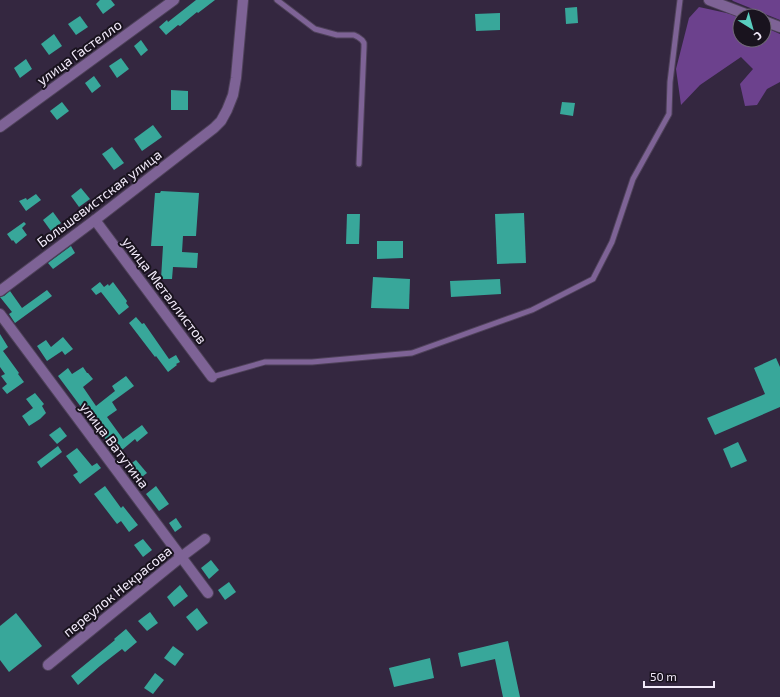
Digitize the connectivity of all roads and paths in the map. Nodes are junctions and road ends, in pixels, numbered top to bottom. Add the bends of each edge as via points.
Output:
1 (174, 0) edge
2 (243, 0) edge
3 (277, 0) edge
4 (680, 0) edge
5 (709, 0) edge
6 (732, 9) edge
7 (0, 127) edge
8 (359, 164) dead end
9 (95, 220) junction
10 (0, 291) edge
11 (0, 314) edge
12 (212, 377) joint
13 (205, 539) dead end
14 (181, 557) junction
15 (208, 593) dead end
16 (48, 666) dead end

1 - 7 street, улица Гастелло
2 - 9 street, Большевистская улица via 236,78 228,110 214,128
3 - 8 lane via 315,28 337,35 354,35 364,43
4 - 12 lane via 670,82 669,114 633,179 612,242 593,280 532,310 412,353 312,362 265,362
5 - 6 street
9 - 10 street, Большевистская улица
9 - 12 street, улица Металлистов
11 - 14 street, улица Ватутина
13 - 14 street, переулок Некрасова
14 - 15 street, улица Ватутина
14 - 16 street, переулок Некрасова

